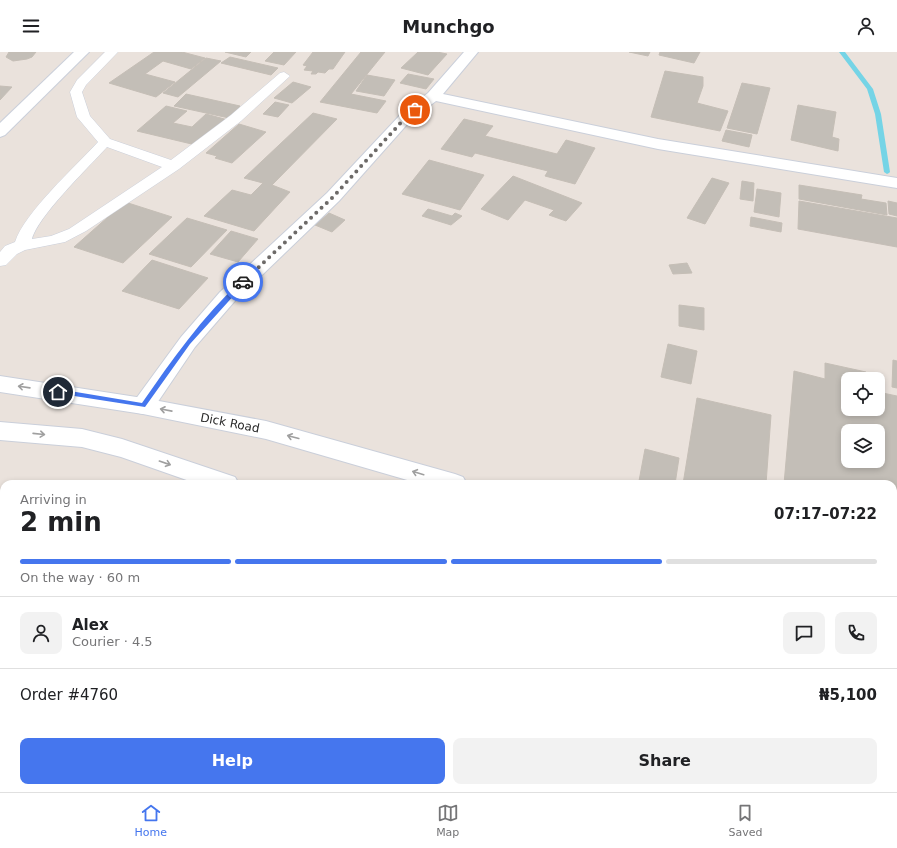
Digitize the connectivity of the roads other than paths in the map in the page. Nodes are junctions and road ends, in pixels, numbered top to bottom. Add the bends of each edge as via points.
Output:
1 (82, 52) edge
2 (112, 52) edge
3 (471, 52) edge
4 (284, 76) dead end
5 (432, 96) junction
6 (0, 132) edge
7 (105, 142) junction
8 (174, 166) junction
9 (897, 183) edge
10 (22, 245) junction
11 (0, 261) edge
12 (0, 384) edge
13 (143, 406) junction
14 (0, 431) edge
15 (215, 480) edge
16 (441, 480) edge

1 - 6 street
2 - 7 lane via 81,83 76,92 84,117
3 - 5 street
4 - 8 lane via 236,119
5 - 9 street via 658,144
5 - 13 street via 406,117 333,197 227,297 188,342
7 - 8 lane
7 - 10 lane via 39,214 26,232
8 - 10 lane via 72,234 41,244
10 - 11 lane via 11,250
13 -> 12 street, Dick Road
16 -> 13 street, Dick Road via 266,430
14 -> 15 street via 82,438 122,448

